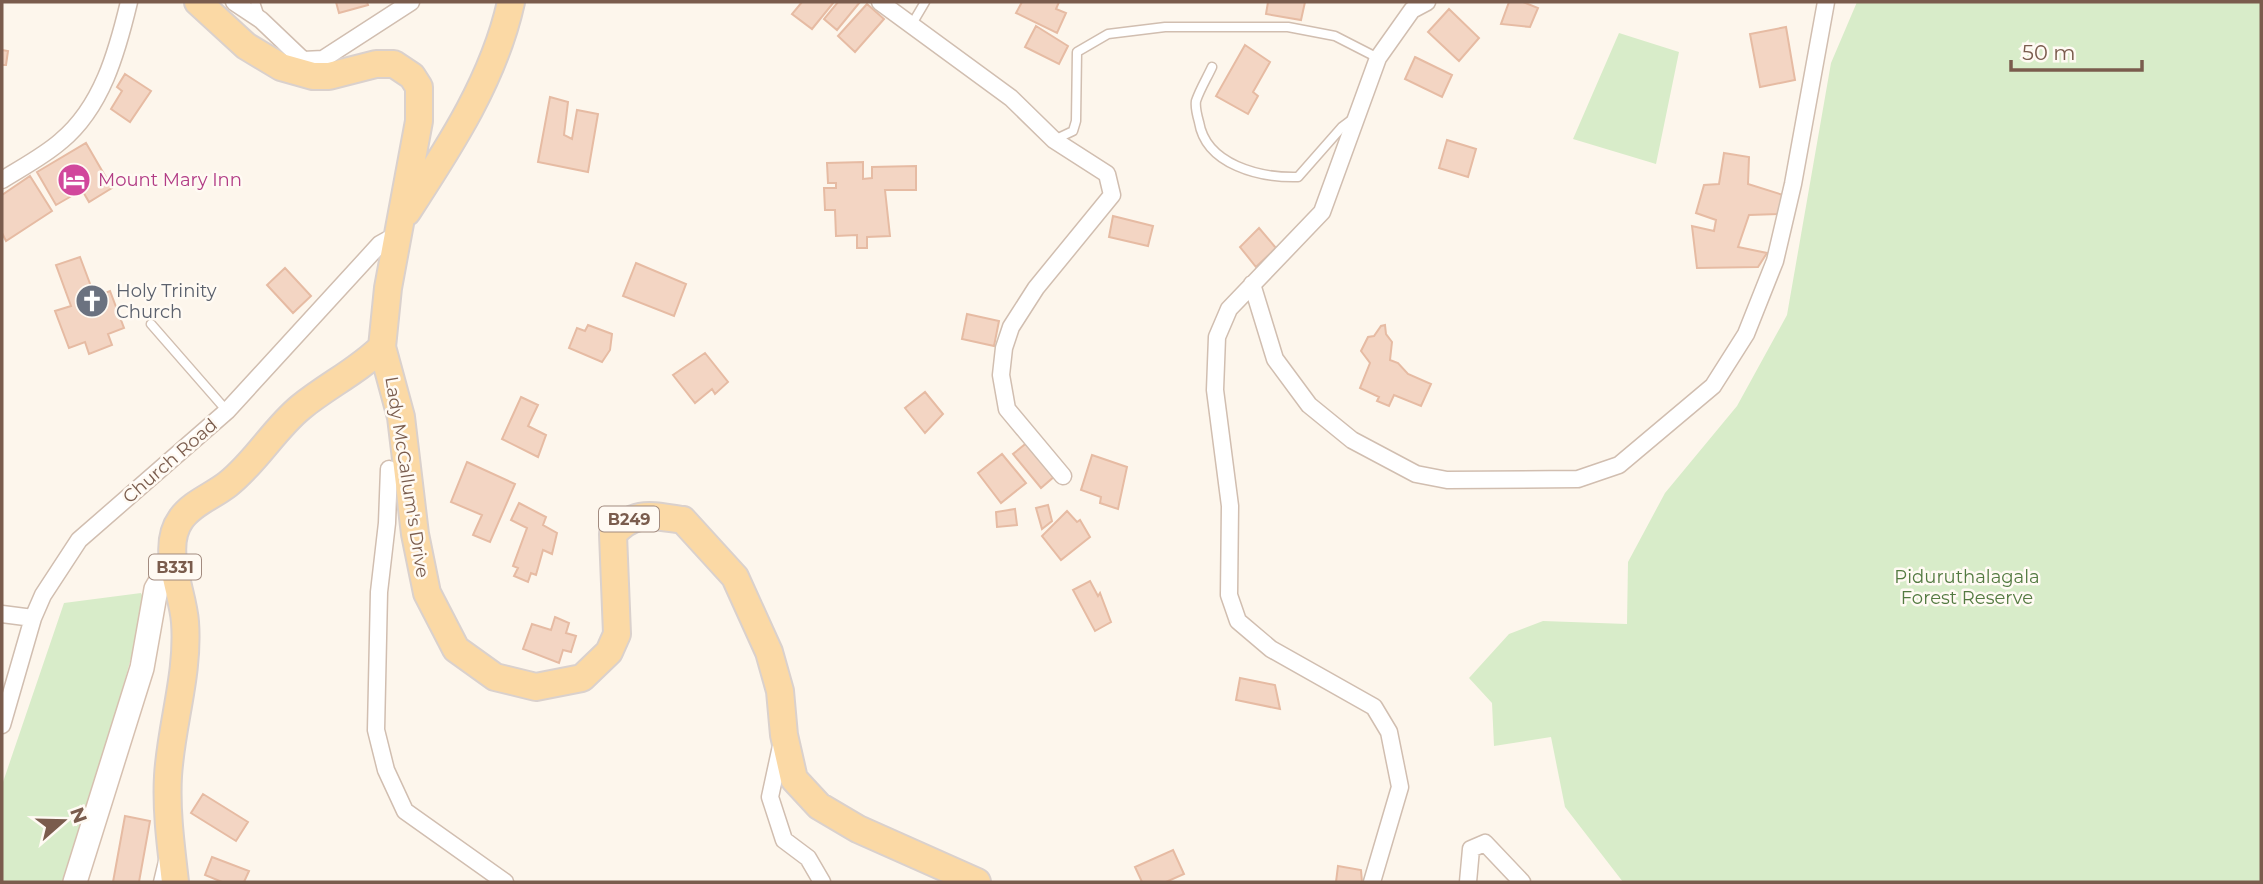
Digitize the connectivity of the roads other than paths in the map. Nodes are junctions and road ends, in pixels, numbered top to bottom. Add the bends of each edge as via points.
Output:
1 (129, 2) edge
2 (198, 2) edge
3 (234, 2) edge
4 (255, 2) edge
5 (511, 2) edge
6 (880, 2) edge
7 (925, 2) edge
8 (1427, 2) edge
9 (1826, 2) edge
10 (400, 4) edge
11 (261, 20) junction
12 (912, 24) junction
13 (1378, 58) junction
14 (1212, 67) dead end
15 (1356, 117) junction
16 (1054, 140) junction
17 (2, 180) edge
18 (399, 228) junction
19 (1252, 284) junction
20 (151, 324) dead end
21 (382, 347) junction
22 (349, 375) junction
23 (393, 384) junction
24 (227, 411) junction
25 (389, 469) dead end
26 (1063, 476) dead end
27 (173, 560) junction
28 (2, 614) edge
29 (33, 618) junction
30 (2, 725) edge
31 (783, 735) junction
32 (171, 846) junction
33 (823, 880) edge
34 (75, 882) edge
35 (158, 882) edge
36 (176, 882) edge
37 (505, 882) edge
38 (977, 882) edge
39 (1372, 882) edge
40 (1468, 882) edge
41 (1522, 882) edge

1 - 17 street via 118,47 92,106 61,141
2 - 18 main road via 246,46 281,67 329,76 386,63 412,76 421,100
3 - 11 street
4 - 11 lane
5 - 18 main road, Lady McCallum's Drive / B249 via 503,41 457,135
6 - 12 street
7 - 12 lane
8 - 13 street via 1412,10
9 - 19 street via 1775,261 1745,334 1713,386 1619,465 1578,479 1447,480 1416,474 1352,440 1309,405 1275,359
10 - 11 street via 323,59 303,60
12 - 16 street via 1011,98
13 - 15 street
13 - 16 lane via 1335,36 1288,27 1165,27 1108,34 1077,52 1076,121 1073,131
14 - 15 lane via 1195,103 1200,134 1208,147 1239,167 1272,178 1298,177
15 - 19 street via 1322,212
16 - 26 street via 1107,174 1112,195 1035,288 1011,327 1001,375 1007,410
18 - 21 main road, Lady McCallum's Drive / B249
18 - 24 street, Church Road
19 - 39 street via 1229,309 1217,338 1215,390 1230,506 1229,595 1238,621 1271,649 1374,707 1389,732 1400,787
20 - 24 lane
21 - 22 main road, B331
21 - 23 main road, Lady McCallum's Drive / B249
22 - 23 main road via 371,375
22 - 27 main road, B331 via 300,408 250,464 191,508 173,537
23 - 31 main road, Lady McCallum's Drive / B249 via 427,593 456,649 495,677 536,687 582,678 609,652 617,634 613,534 626,520 642,515 682,520 735,577 769,652 780,691
24 - 29 street, Church Road via 79,540
25 - 37 street via 379,592 376,730 386,771 405,811
27 - 32 main road, B331 via 186,638 168,776
27 - 34 street via 156,589 142,668
28 - 29 street
29 - 30 street, Church Road
31 - 33 street via 771,797 785,840 808,858
31 - 38 main road, Lady McCallum's Drive / B249 via 794,779 819,806 858,829
32 - 35 lane
32 - 36 main road, B331
40 - 41 street via 1471,849 1485,843

